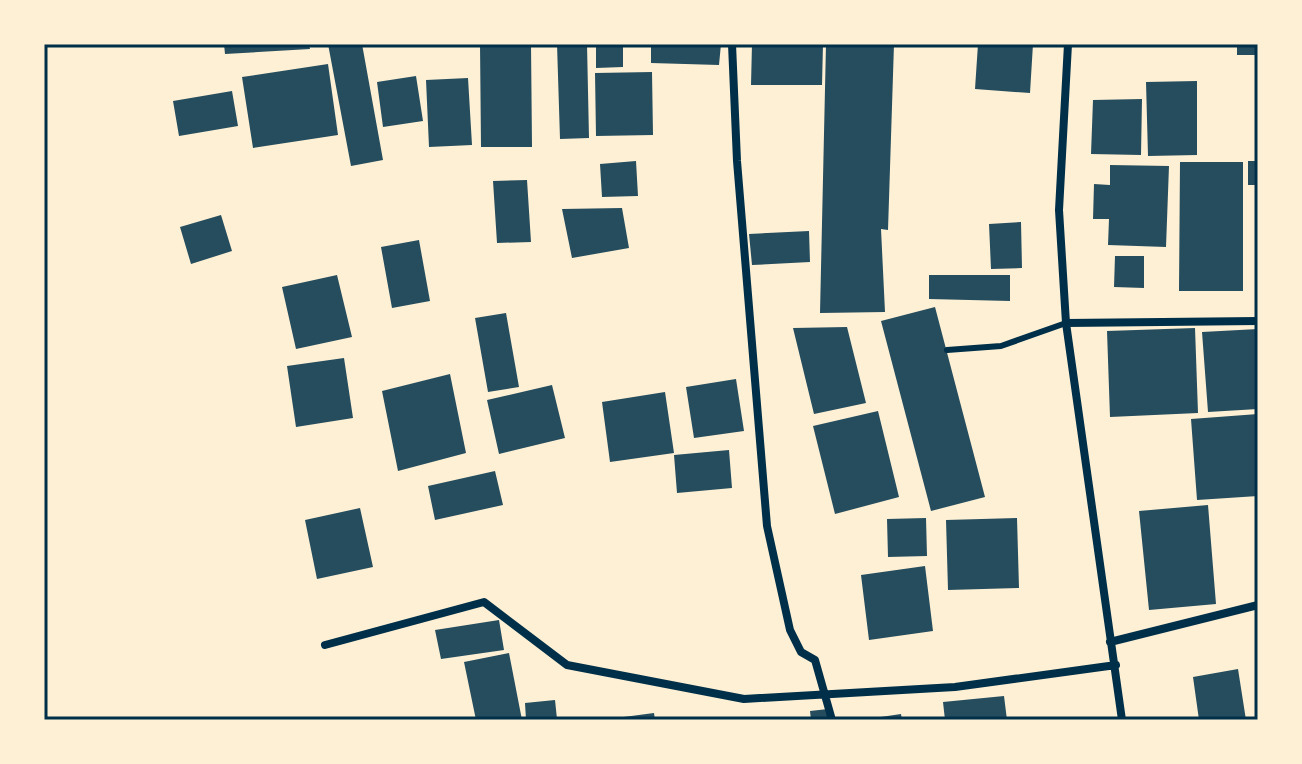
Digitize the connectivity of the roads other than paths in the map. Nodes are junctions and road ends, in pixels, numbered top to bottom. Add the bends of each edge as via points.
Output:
1 (732, 44) edge
2 (1068, 44) edge
3 (1258, 321) edge
4 (1066, 323) junction
5 (947, 350) dead end
6 (1258, 605) edge
7 (1110, 642) junction
8 (325, 645) dead end
9 (1116, 665) junction
10 (827, 695) junction
11 (832, 720) edge
12 (1122, 720) edge

1 - 10 street via 767,526 790,630 801,652 815,660
2 - 4 street via 1059,210
3 - 4 street
4 - 5 lane via 1001,346
4 - 7 street
6 - 7 street
7 - 9 street
8 - 10 street via 484,602 567,665 744,699
9 - 10 street via 955,687
9 - 12 street
10 - 11 street

